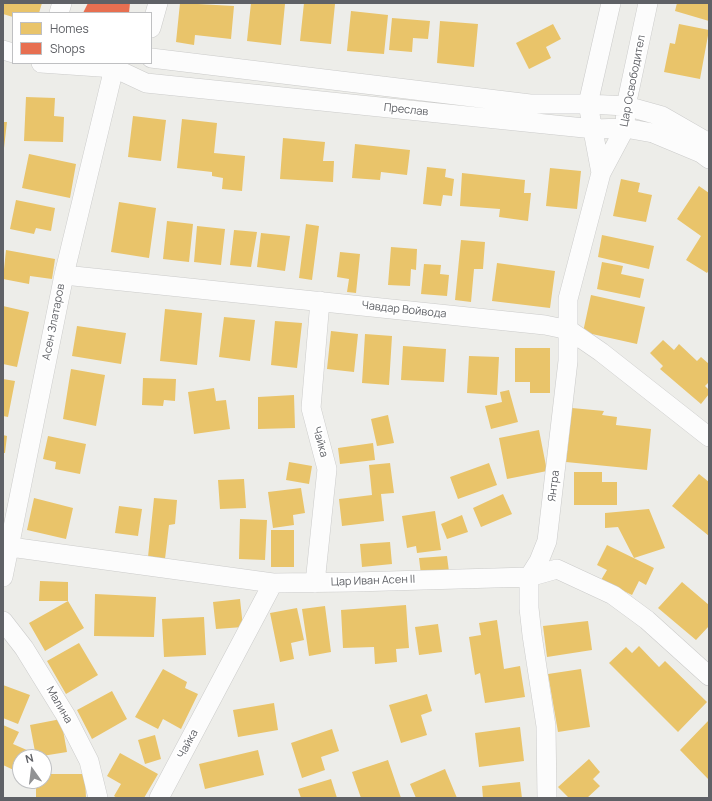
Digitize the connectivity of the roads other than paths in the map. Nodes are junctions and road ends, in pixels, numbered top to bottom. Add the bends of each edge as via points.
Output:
1 (158, 3) edge
2 (611, 3) edge
3 (648, 3) edge
4 (152, 24) edge
5 (152, 58) edge
6 (70, 64) edge
7 (121, 66) edge
8 (588, 104) junction
9 (626, 106) junction
10 (625, 128) junction
11 (594, 129) junction
12 (709, 143) edge
13 (709, 159) edge
14 (601, 173) junction
15 (64, 275) junction
16 (320, 301) junction
17 (569, 330) junction
18 (709, 437) edge
19 (6, 546) edge
20 (529, 577) junction
21 (3, 578) edge
22 (315, 582) junction
23 (273, 583) junction
24 (3, 621) edge
25 (709, 676) edge
26 (98, 798) edge
27 (159, 798) edge
28 (547, 798) edge

1 - 4 street
2 - 8 street
3 - 9 street, Цар Освободител
5 - 8 street, Преслав via 530,104
6 - 7 street
7 - 11 street, Преслав via 146,83
7 - 15 street, Асен Златаров
8 - 9 street, Преслав
8 - 11 street
9 - 10 street, Цар Освободител
9 - 12 street, Преслав via 662,116
10 - 11 street, Преслав
10 - 13 street, Преслав via 653,133
10 - 14 street, Цар Освободител
11 - 14 street
14 - 17 street, Янтра via 568,299
15 - 16 street, Чавдар Войвода
15 - 19 street, Асен Златаров
16 - 17 street, Чавдар Войвода via 545,324
16 - 22 street, Чайка via 311,408 327,469
17 - 18 street, Чавдар Войвода
17 - 20 street, Янтра via 568,361 547,541
19 - 21 street, Асен Златаров
19 - 23 street, Цар Иван Асен II
20 - 22 street, Цар Иван Асен II
20 - 25 street, Цар Иван Асен II via 557,569 613,595 647,620
20 - 28 street via 532,635 546,726
22 - 23 street, Цар Иван Асен II
23 - 27 street, Чайка
24 - 26 street, Малина via 24,648 66,716 89,761

